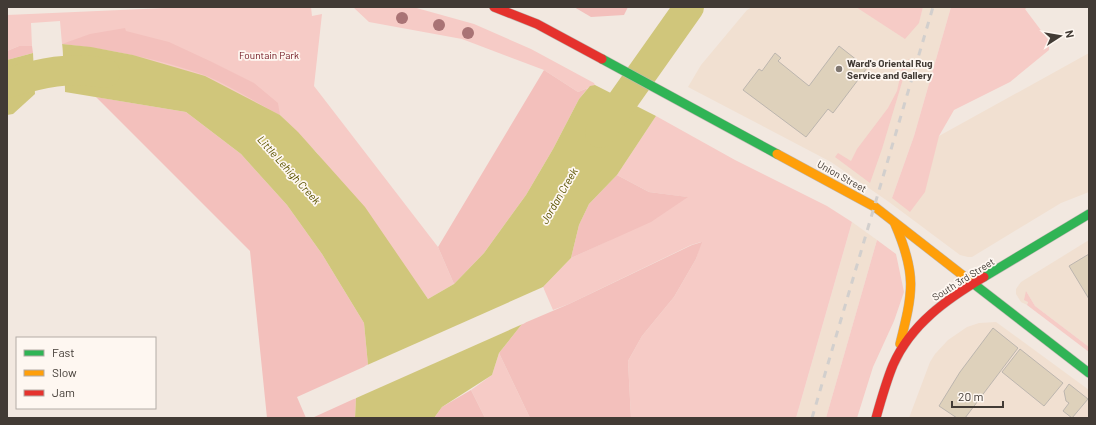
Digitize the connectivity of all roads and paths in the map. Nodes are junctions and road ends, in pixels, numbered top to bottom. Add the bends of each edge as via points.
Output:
1 (494, 7) edge
2 (510, 7) edge
3 (537, 24) junction
4 (1089, 214) edge
5 (894, 223) junction
6 (975, 285) junction
7 (896, 359) junction
8 (1089, 373) edge
9 (876, 418) edge

1 - 3 main road
2 - 3 main road
3 - 5 main road, Union Street via 874,207
4 - 6 main road, South 3rd Street
5 - 6 main road, Union Street
5 - 7 main road via 906,247 913,284
6 - 7 main road, South 3rd Street via 952,297 932,312 915,330
6 - 8 main road, Union Street
7 - 9 main road, South 3rd Street

